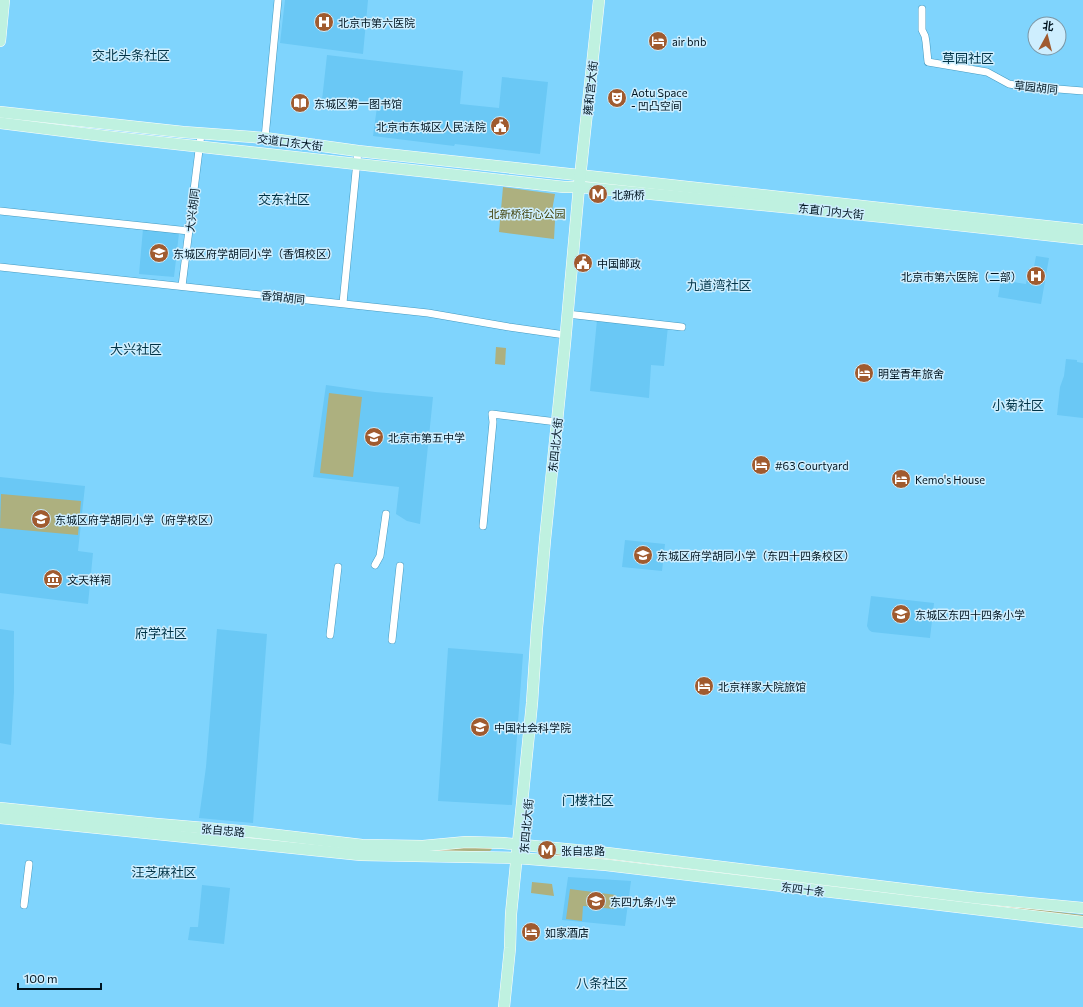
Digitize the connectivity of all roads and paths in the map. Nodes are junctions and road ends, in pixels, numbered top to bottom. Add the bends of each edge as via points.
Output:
1 (4, 0) edge
2 (278, 0) edge
3 (599, 0) edge
4 (922, 9) dead end
5 (0, 40) edge
6 (1083, 91) edge
7 (0, 112) edge
8 (0, 123) edge
9 (201, 134) junction
10 (265, 138) junction
11 (199, 147) junction
12 (358, 151) junction
13 (356, 164) junction
14 (580, 181) junction
15 (0, 211) edge
16 (189, 230) junction
17 (1083, 230) edge
18 (1083, 239) edge
19 (0, 267) edge
20 (182, 286) junction
21 (343, 303) junction
22 (567, 314) junction
23 (682, 327) dead end
24 (565, 335) junction
25 (557, 422) junction
26 (386, 514) dead end
27 (483, 526) dead end
28 (375, 565) dead end
29 (400, 566) dead end
30 (338, 567) dead end
31 (330, 635) dead end
32 (392, 640) dead end
33 (0, 808) edge
34 (0, 818) edge
35 (521, 845) junction
36 (520, 859) junction
37 (29, 864) dead end
38 (24, 905) dead end
39 (1083, 908) edge
40 (1083, 922) edge
41 (504, 1007) edge

1 - 5 main road
2 - 10 street
3 - 14 main road, 雍和宫大街
4 - 6 street, 草园胡同 via 922,30 928,62 988,72 1009,84
7 - 9 main road, 交道口东大街
8 - 11 main road, 交道口东大街
9 - 10 main road, 交道口东大街
9 - 11 street, 大兴胡同
10 - 12 main road, 交道口东大街
11 - 13 main road, 交道口东大街
11 - 16 street, 大兴胡同
12 - 13 street
12 - 14 main road, 交道口东大街
13 - 14 main road, 交道口东大街 via 556,186
13 - 21 street
14 - 17 main road, 东直门内大街
14 - 18 main road, 东直门内大街
14 - 22 main road, 东四北大街
15 - 16 street
16 - 20 street, 大兴胡同
19 - 20 street, 香饵胡同
20 - 21 street, 香饵胡同
21 - 24 street, 香饵胡同 via 428,313
22 - 23 street
22 - 24 main road, 东四北大街
24 - 25 main road, 东四北大街
25 - 27 street via 492,414
25 - 35 main road, 东四北大街 via 540,598
26 - 28 street via 380,556
29 - 32 street
30 - 31 street
33 - 35 main road, 张自忠路 via 362,845 423,846 466,842
34 - 36 main road, 张自忠路 via 361,856
35 - 36 main road, 东四北大街
35 - 39 main road, 东四十条
36 - 40 main road, 东四十条 via 606,865
36 - 41 main road, 东四北大街 via 511,914
37 - 38 street

